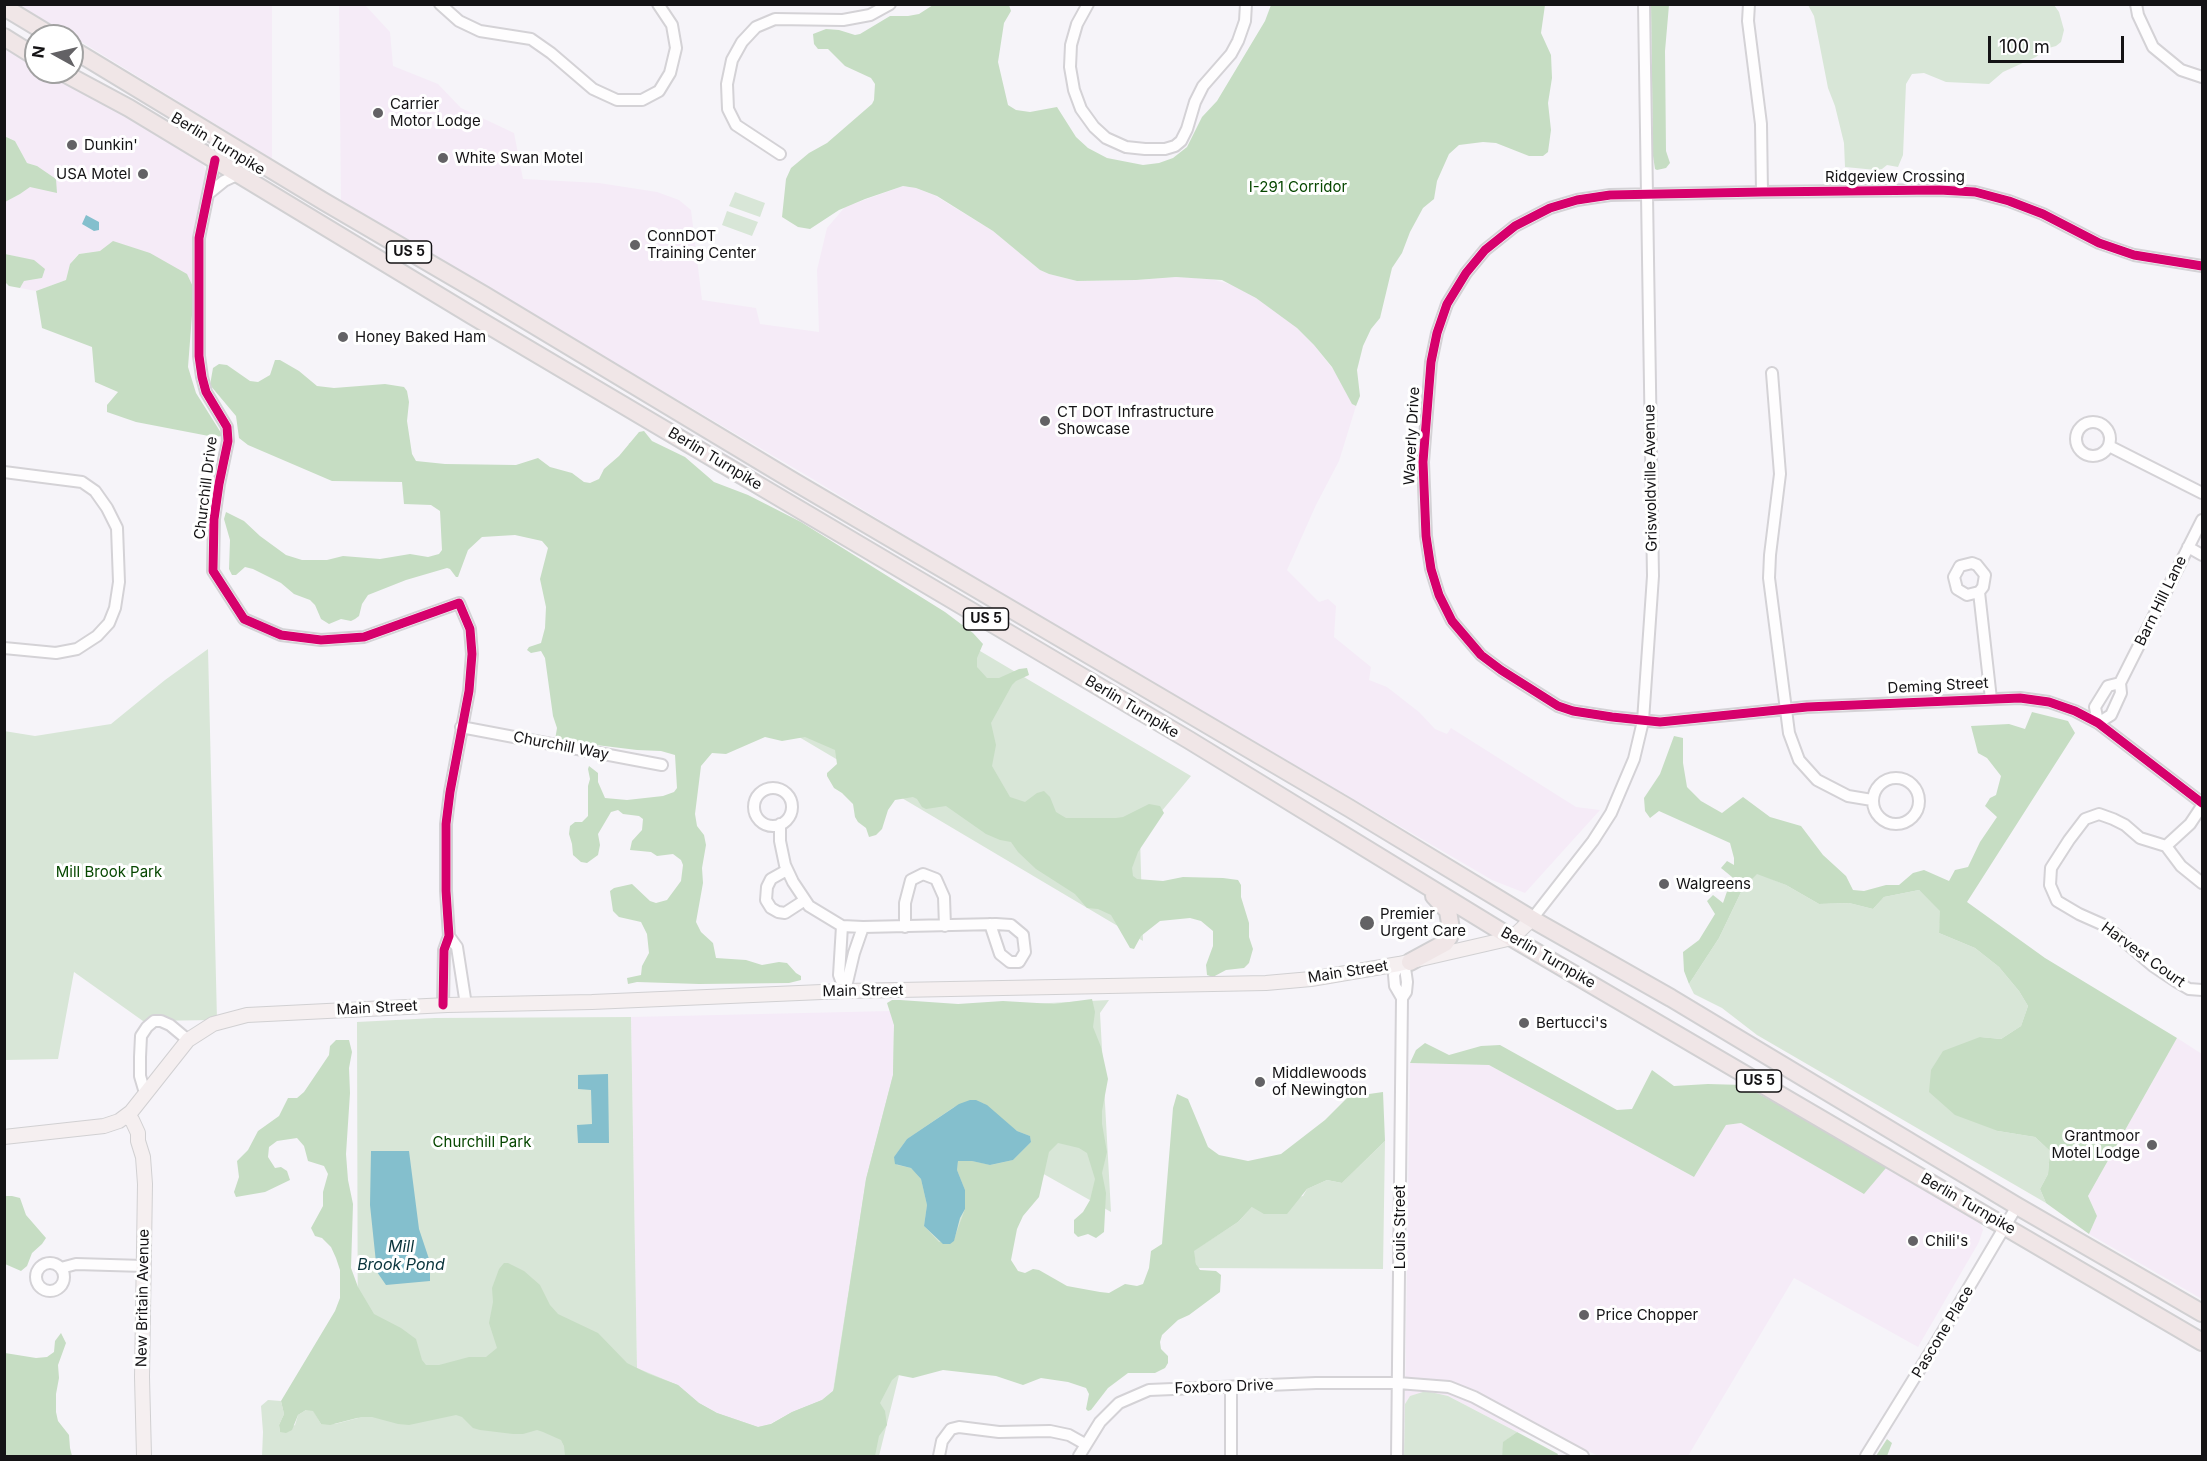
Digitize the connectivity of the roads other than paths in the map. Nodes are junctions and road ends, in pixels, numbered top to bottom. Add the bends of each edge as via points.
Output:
1 (440, 4) edge
2 (658, 4) edge
3 (890, 4) edge
4 (1088, 4) edge
5 (1246, 4) edge
6 (1644, 4) edge
7 (1749, 4) edge
8 (2136, 4) edge
9 (4, 7) edge
10 (32, 24) edge
11 (4, 37) edge
12 (24, 50) edge
13 (84, 56) edge
14 (2202, 77) edge
15 (84, 83) edge
16 (780, 154) dead end
17 (215, 160) junction
18 (279, 173) junction
19 (239, 174) junction
20 (259, 186) junction
21 (1762, 192) junction
22 (208, 194) junction
23 (1646, 195) junction
24 (2202, 266) edge
25 (484, 295) junction
26 (471, 315) junction
27 (1772, 373) dead end
28 (2109, 446) dead end
29 (4, 472) edge
30 (793, 482) junction
31 (2202, 493) edge
32 (782, 498) junction
33 (2202, 520) edge
34 (2188, 547) junction
35 (2202, 555) edge
36 (1979, 592) dead end
37 (4, 648) edge
38 (2120, 683) junction
39 (1991, 699) junction
40 (1180, 709) junction
41 (1786, 709) junction
42 (1643, 722) junction
43 (2098, 723) junction
44 (461, 727) junction
45 (1189, 740) junction
46 (662, 765) dead end
47 (1872, 800) junction
48 (2202, 805) edge
49 (780, 824) dead end
50 (2166, 846) junction
51 (787, 870) junction
52 (1418, 880) junction
53 (2202, 883) edge
54 (805, 900) junction
55 (1532, 919) junction
56 (990, 924) dead end
57 (842, 926) junction
58 (945, 926) junction
59 (863, 927) junction
60 (905, 927) junction
61 (449, 936) junction
62 (1512, 938) junction
63 (1405, 963) junction
64 (2202, 990) edge
65 (845, 991) junction
66 (443, 1005) junction
67 (466, 1005) junction
68 (188, 1040) junction
69 (145, 1093) junction
70 (126, 1117) junction
71 (4, 1137) edge
72 (2017, 1206) junction
73 (2006, 1226) junction
74 (144, 1266) junction
75 (61, 1268) dead end
76 (2202, 1313) edge
77 (2202, 1342) edge
78 (1398, 1383) junction
79 (1231, 1388) junction
80 (1085, 1444) junction
81 (144, 1456) edge
82 (939, 1456) edge
83 (1079, 1456) edge
84 (1231, 1456) edge
85 (1397, 1456) edge
86 (1583, 1456) edge
87 (1866, 1456) edge

1 - 2 street via 459,21 480,31 531,39 593,89 617,100 642,100 659,91 670,74 676,48 672,25
3 - 16 street via 870,15 843,20 775,19 756,27 742,42 732,60 727,84 728,109 736,125
4 - 5 street via 1071,45 1070,67 1077,99 1094,127 1106,138 1126,147 1145,149 1165,149 1181,141 1203,86 1238,41
6 - 23 street, Griswoldville Avenue
7 - 21 street via 1761,124
8 - 14 street via 2153,47 2181,70
9 - 10 highway
11 - 12 highway
13 - 18 highway, Berlin Turnpike / US 5
15 - 17 highway, Berlin Turnpike / US 5
17 - 19 highway, Berlin Turnpike / US 5
17 - 22 street, Churchill Drive
18 - 20 highway via 266,175
18 - 25 highway, Berlin Turnpike / US 5
19 - 20 highway, Berlin Turnpike / US 5
19 - 22 street
20 - 26 highway, Berlin Turnpike / US 5
21 - 23 street, Ridgeview Crossing
21 - 24 street, Ridgeview Crossing via 1975,192 2043,214 2099,243 2134,255
22 - 44 street, Churchill Drive via 200,238 199,356 206,392 227,427 228,441 214,519 213,571 244,619 281,635 321,640 364,637 459,603 471,629 471,670
23 - 42 street, Griswoldville Avenue via 1653,576
23 - 42 street, Waverly Drive via 1576,200 1550,208 1515,226 1485,250 1448,304 1437,333 1423,462 1431,569 1439,596 1467,640 1501,670 1558,706
25 - 26 highway
25 - 30 highway, Berlin Turnpike / US 5
26 - 32 highway, Berlin Turnpike / US 5
27 - 41 street via 1780,474 1769,578
28 - 31 street
29 - 37 street via 82,482 95,491 117,528 119,582 109,623 77,650 56,653
30 - 32 highway
30 - 40 highway, Berlin Turnpike / US 5
32 - 45 highway, Berlin Turnpike / US 5
33 - 34 street, Barn Hill Lane
34 - 35 street
34 - 38 street, Barn Hill Lane
36 - 39 street
38 - 43 street, Barn Hill Lane via 2121,693 2111,715
38 - 43 street, Barn Hill Lane via 2108,686 2095,707
39 - 41 street, Deming Street
39 - 43 street, Deming Street via 2049,702
40 - 45 highway
40 - 55 highway, Berlin Turnpike / US 5
41 - 42 street, Deming Street
41 - 47 street via 1792,747 1807,770 1841,793
42 - 55 street, Griswoldville Avenue via 1634,759 1611,813
43 - 48 street, Deming Street
44 - 46 street, Churchill Way
44 - 61 street, Churchill Drive via 446,824
45 - 52 highway, Berlin Turnpike / US 5
47 - 47 street via 1880,818 1893,825 1908,822 1919,805 1914,786 1896,778 1878,786
48 - 50 street via 2190,824
49 - 51 street
50 - 53 street via 2181,866
50 - 64 street, Harvest Court via 2140,838 2125,825 2099,814 2085,819 2069,840 2051,868 2050,885 2057,901 2106,926 2177,982
51 - 54 street
51 - 54 street via 771,879 766,900 771,908 785,913
52 - 62 highway, Berlin Turnpike / US 5
52 - 63 highway via 1445,906 1451,929 1445,943
54 - 57 street
55 - 62 main road
55 - 72 highway, Berlin Turnpike / US 5
56 - 58 street
57 - 59 street
57 - 65 street via 839,975
58 - 60 street
58 - 60 street via 944,897 936,879 922,874 911,880 905,903
59 - 60 street
59 - 65 street
61 - 66 street, Churchill Drive via 444,950
61 - 67 street, Churchill Drive via 457,947
62 - 63 main road, Main Street
62 - 73 highway, Berlin Turnpike / US 5
63 - 65 main road, Main Street via 1266,983
63 - 78 street, Louis Street
65 - 67 main road, Main Street
66 - 67 main road, Main Street
66 - 68 main road, Main Street via 247,1015 213,1024
68 - 69 main road, Main Street
68 - 69 street via 161,1021 147,1027 141,1036 140,1057
69 - 70 main road, Main Street
70 - 71 main road via 104,1126
70 - 74 main road, New Britain Avenue via 125,1124 131,1137 138,1141 143,1157
72 - 73 street, Pascone Place
72 - 76 highway, Berlin Turnpike / US 5
73 - 77 highway, Berlin Turnpike / US 5
73 - 87 street, Pascone Place
74 - 75 street via 76,1264
74 - 81 main road, New Britain Avenue
78 - 79 street, Foxboro Drive
78 - 85 street, Louis Street
78 - 86 street via 1449,1388 1474,1397
79 - 80 street, Foxboro Drive via 1149,1390 1119,1403
79 - 84 street
80 - 82 street via 1050,1431 999,1432 959,1426 951,1429 942,1441
80 - 83 street, Foxboro Drive

